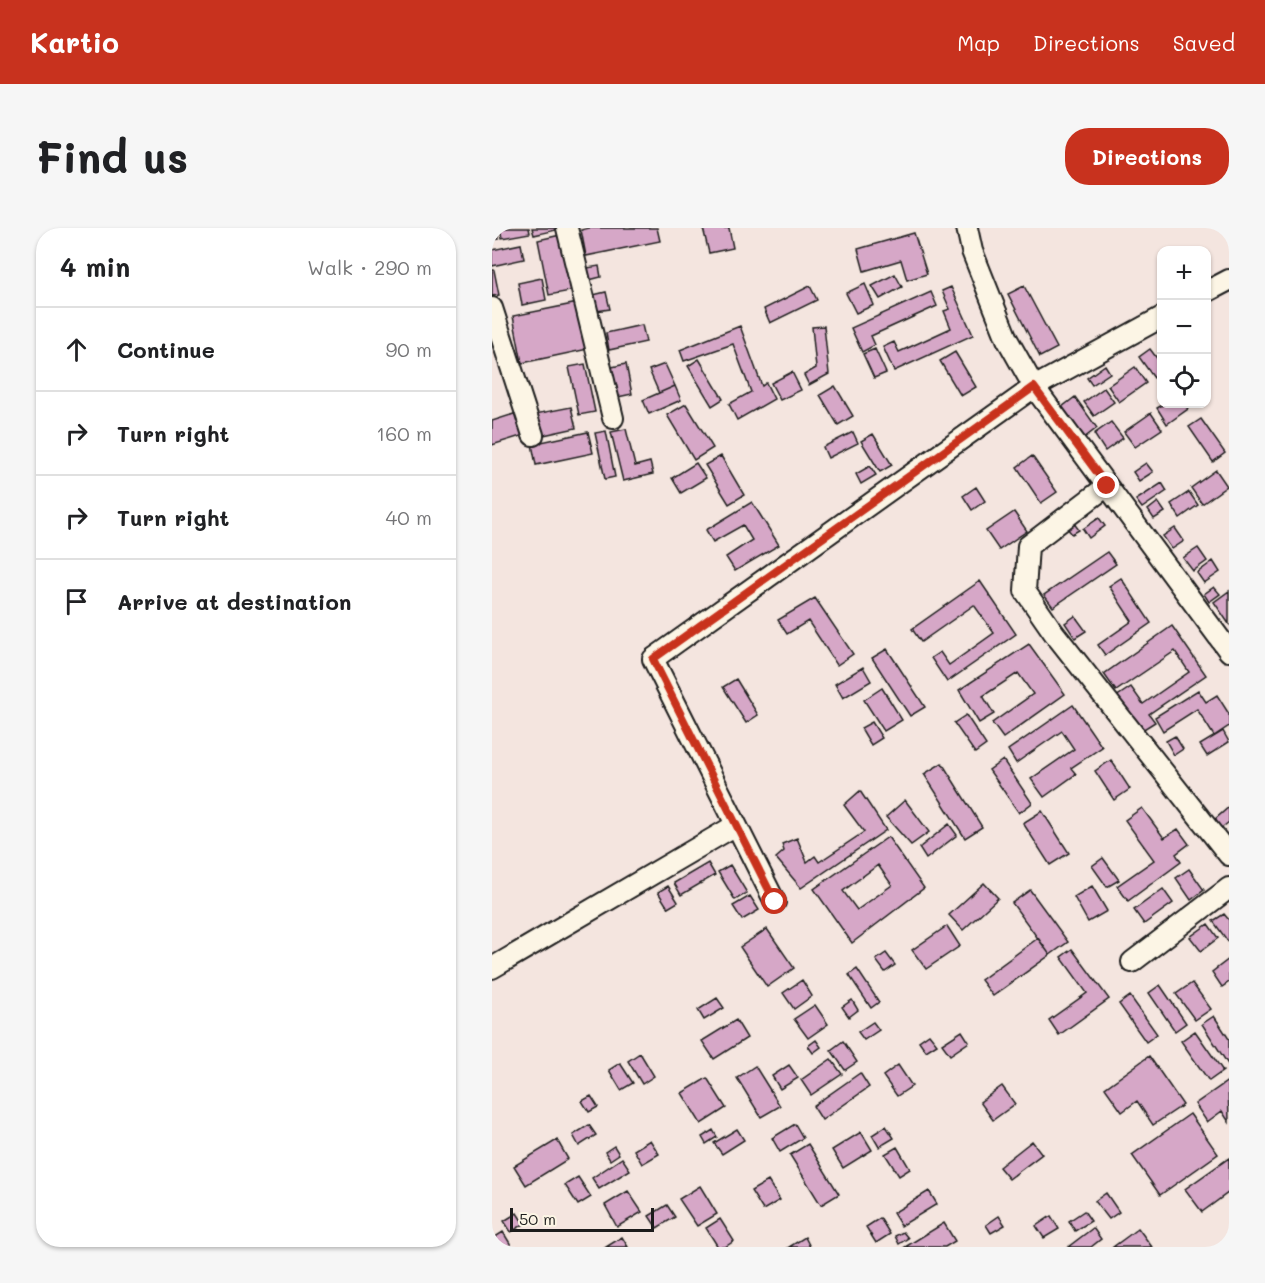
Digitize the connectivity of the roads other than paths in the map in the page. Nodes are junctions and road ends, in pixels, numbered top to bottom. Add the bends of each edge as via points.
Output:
1 (567, 228) edge
2 (967, 228) edge
3 (1229, 280) edge
4 (1211, 289) edge
5 (492, 308) edge
6 (1157, 319) edge
7 (1034, 387) junction
8 (612, 418) dead end
9 (533, 435) dead end
10 (1107, 486) junction
11 (1229, 651) edge
12 (736, 825) junction
13 (1229, 855) edge
14 (1229, 888) edge
15 (775, 902) dead end
16 (1132, 962) dead end
17 (492, 968) edge

1 - 8 street
2 - 7 street via 972,251 1007,339
3 - 4 street
5 - 9 street
6 - 7 street
7 - 10 street
7 - 12 street via 653,659
10 - 11 street
10 - 13 street via 1028,546 1025,591
12 - 15 street
12 - 17 street
14 - 16 street

